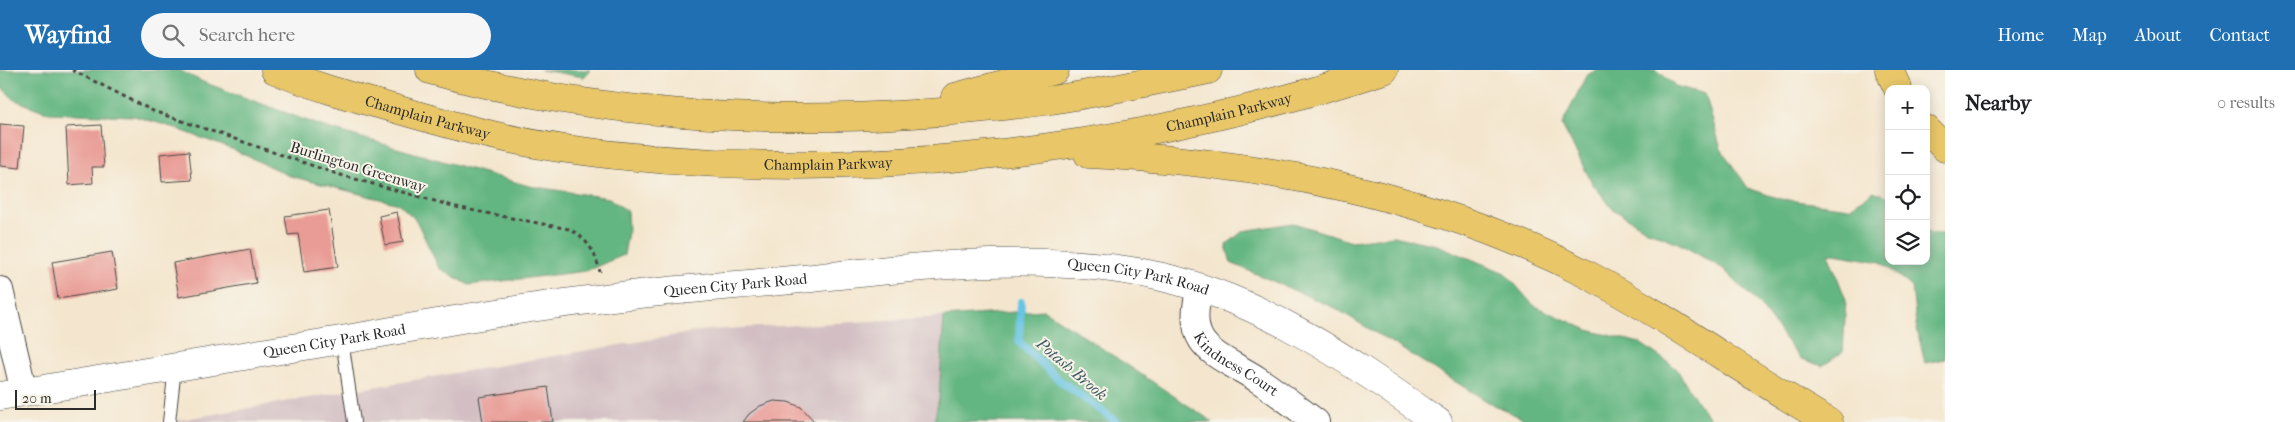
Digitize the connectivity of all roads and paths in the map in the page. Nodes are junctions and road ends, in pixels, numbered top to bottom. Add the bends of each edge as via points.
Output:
1 (72, 70) edge
2 (274, 70) edge
3 (430, 70) edge
4 (1055, 70) edge
5 (1208, 70) edge
6 (1384, 70) edge
7 (1889, 70) edge
8 (1896, 85) edge
9 (887, 116) junction
10 (1927, 130) edge
11 (1945, 148) edge
12 (989, 155) junction
13 (1200, 288) junction
14 (0, 290) edge
15 (605, 298) junction
16 (342, 340) junction
17 (175, 367) junction
18 (12, 394) edge
19 (168, 422) edge
20 (354, 422) edge
21 (1316, 422) edge
22 (1438, 422) edge
23 (1829, 422) edge

1 - 15 path, Burlington Greenway via 161,114 337,174 469,210 569,229 591,247
2 - 12 main road, Champlain Parkway via 433,120 556,147 638,158 791,164 870,163
3 - 9 main road via 557,98 637,108 718,115
4 - 9 main road
5 - 9 main road via 1045,101
6 - 12 main road, Champlain Parkway via 1244,110 1139,134
7 - 8 main road
10 - 11 main road
12 - 23 main road via 1097,154 1237,166 1349,187 1421,206 1525,245 1589,276
13 - 15 street, Queen City Park Road via 1100,266 1010,262
13 - 21 street, Kindness Court via 1195,325 1200,339 1210,351
13 - 22 street, Queen City Park Road via 1255,309 1314,339
14 - 18 street
15 - 16 street, Queen City Park Road via 513,310
16 - 17 street, Queen City Park Road
16 - 20 lane
17 - 18 street, Queen City Park Road
17 - 19 lane

